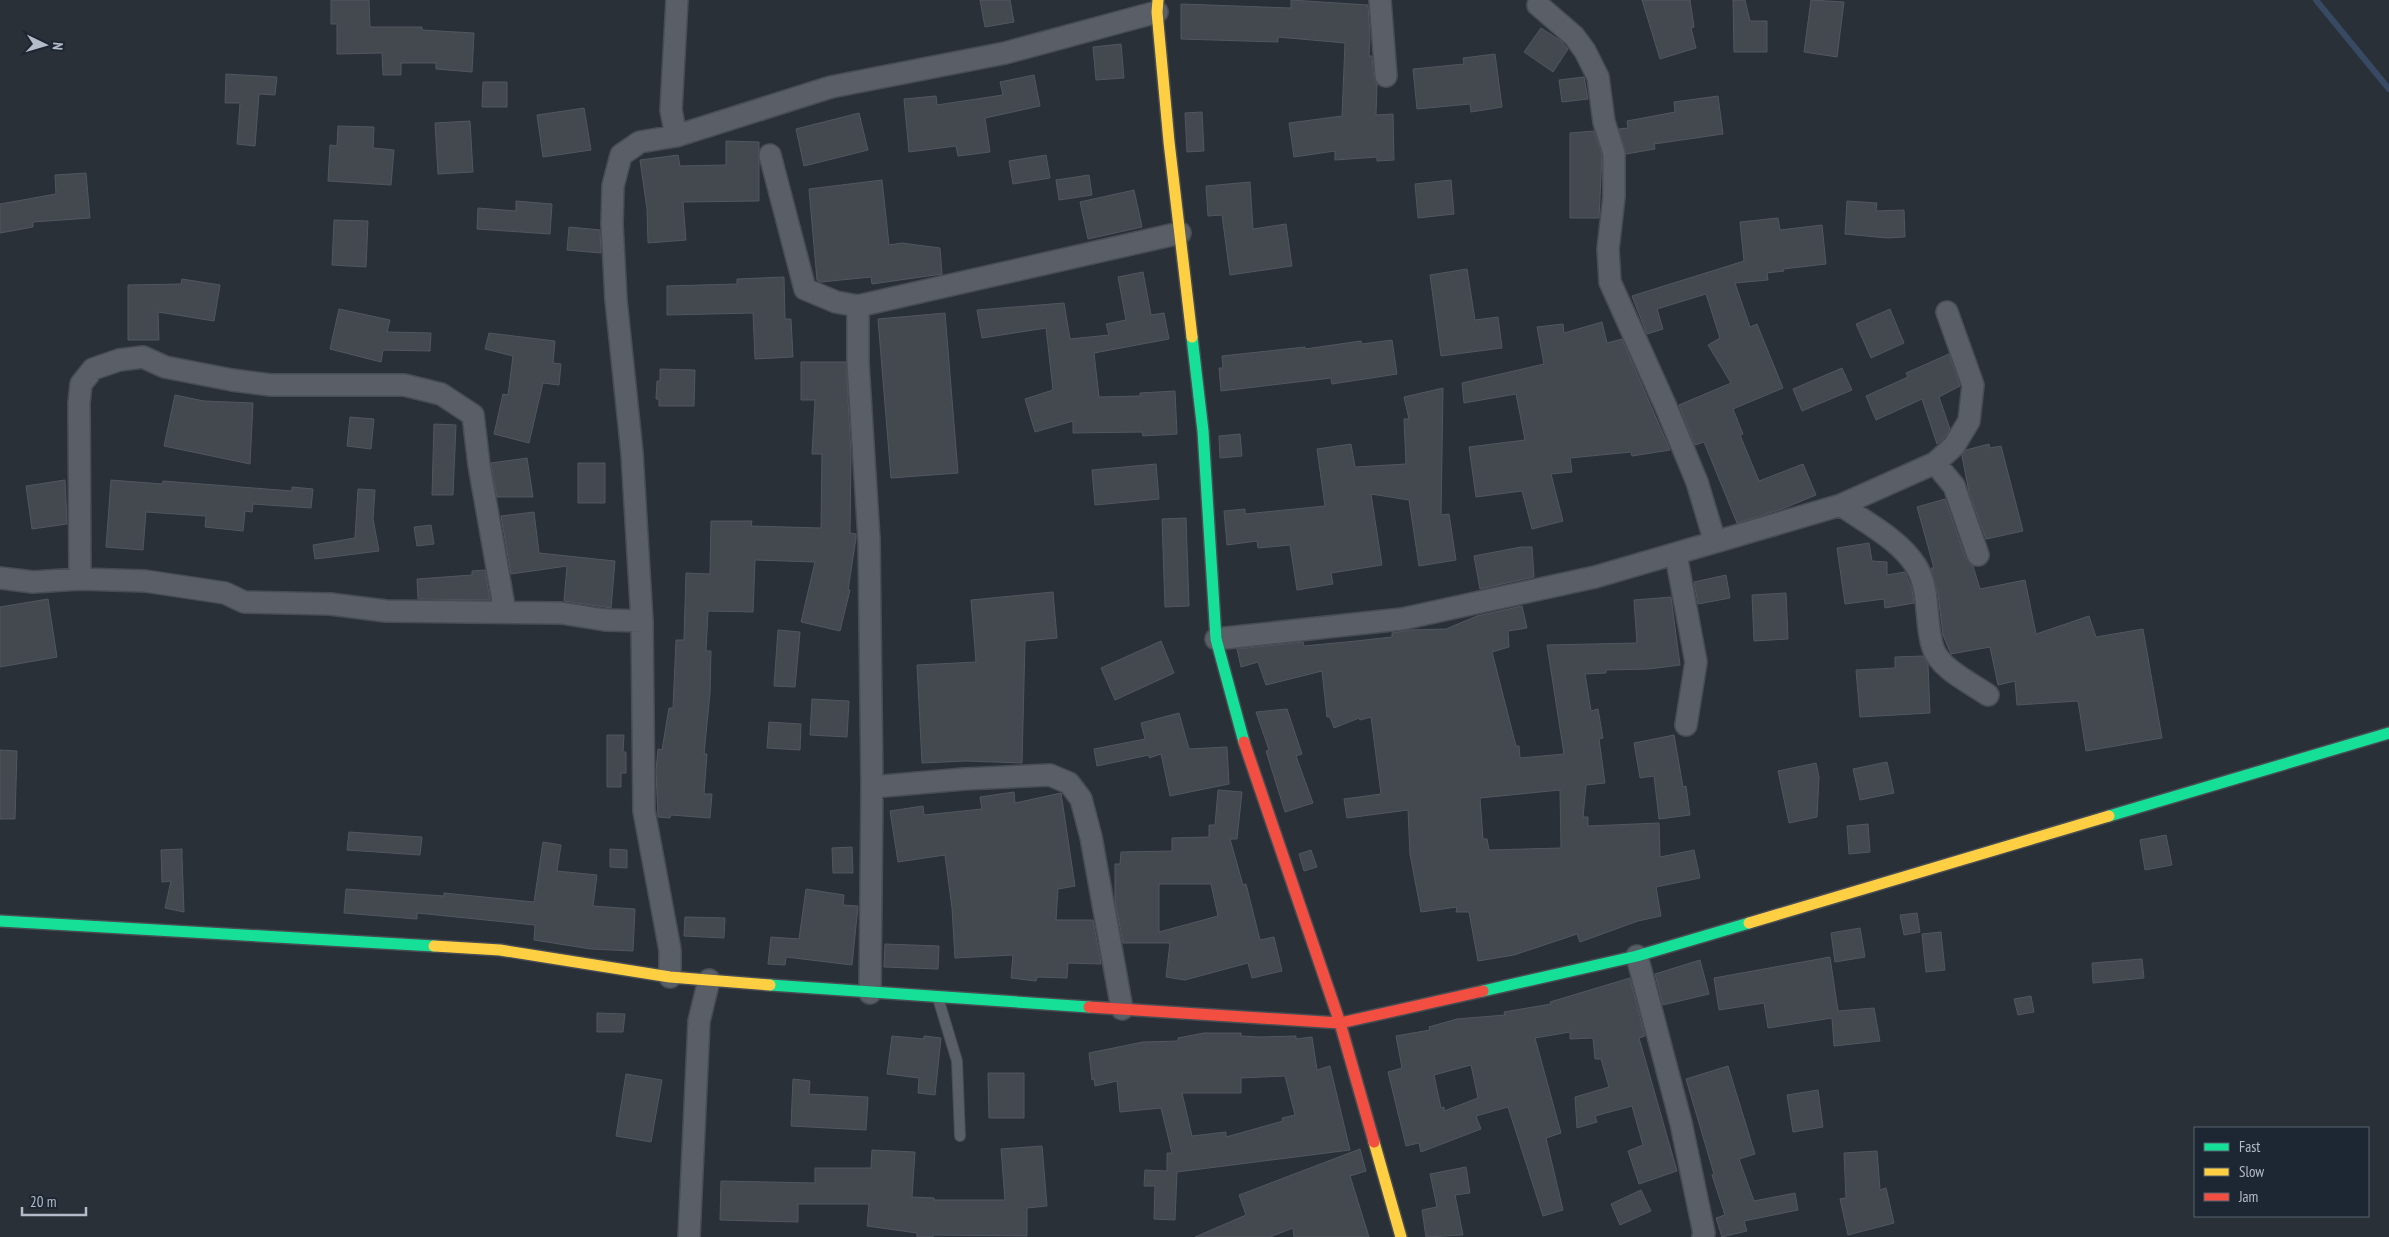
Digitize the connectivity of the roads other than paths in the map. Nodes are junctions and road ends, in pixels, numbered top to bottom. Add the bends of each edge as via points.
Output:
1 (677, 0) edge
2 (1380, 0) edge
3 (1538, 5) dead end
4 (1157, 6) edge
5 (1386, 76) dead end
6 (676, 136) junction
7 (770, 155) dead end
8 (1180, 233) junction
9 (858, 306) junction
10 (1947, 312) dead end
11 (1936, 463) junction
12 (1841, 505) junction
13 (1714, 542) junction
14 (1676, 555) junction
15 (1978, 555) dead end
16 (0, 578) edge
17 (80, 579) junction
18 (505, 612) junction
19 (642, 622) junction
20 (1216, 638) junction
21 (1988, 695) dead end
22 (1686, 725) dead end
23 (2389, 733) edge
24 (872, 787) junction
25 (0, 921) edge
26 (1637, 956) junction
27 (670, 977) junction
28 (709, 980) junction
29 (870, 993) junction
30 (938, 997) junction
31 (1122, 1009) junction
32 (1340, 1023) junction
33 (960, 1136) dead end
34 (689, 1237) edge
35 (1401, 1237) edge
36 (1703, 1237) edge

1 - 6 street via 671,110
2 - 5 street
3 - 13 street via 1574,36 1598,77 1604,122 1614,153 1614,197 1608,249 1610,282 1697,482
4 - 6 street via 1005,54 831,87
4 - 8 main road
6 - 19 street via 640,142 621,155 613,186 616,300 632,453
7 - 9 street via 806,289 836,302
8 - 9 street
8 - 20 main road via 1203,431
9 - 24 street via 858,363 869,539
10 - 11 street via 1974,385 1968,421 1954,446
11 - 12 street
11 - 15 street via 1954,486
12 - 13 street
12 - 21 street via 1893,541 1916,565 1924,587 1933,649 1944,664
13 - 14 street
14 - 20 street via 1594,577 1402,619
14 - 22 street via 1696,662
16 - 17 street via 33,582
17 - 18 street via 145,580 225,593 244,602 330,604 386,611
17 - 18 street via 81,384 93,369 119,360 142,358 165,367 271,385 404,385 441,394 473,415
18 - 19 street via 561,613
19 - 27 street via 644,811 670,950
20 - 32 main road via 1241,733
23 - 26 main road
24 - 29 street
24 - 31 street via 1050,775 1069,783 1081,799 1091,837
25 - 27 main road via 500,950
26 - 32 main road
26 - 36 street via 1681,1123
27 - 28 main road
28 - 29 main road
28 - 34 street via 699,1021
29 - 30 main road
30 - 31 main road
30 - 33 lane via 957,1061
31 - 32 main road
32 - 35 main road

